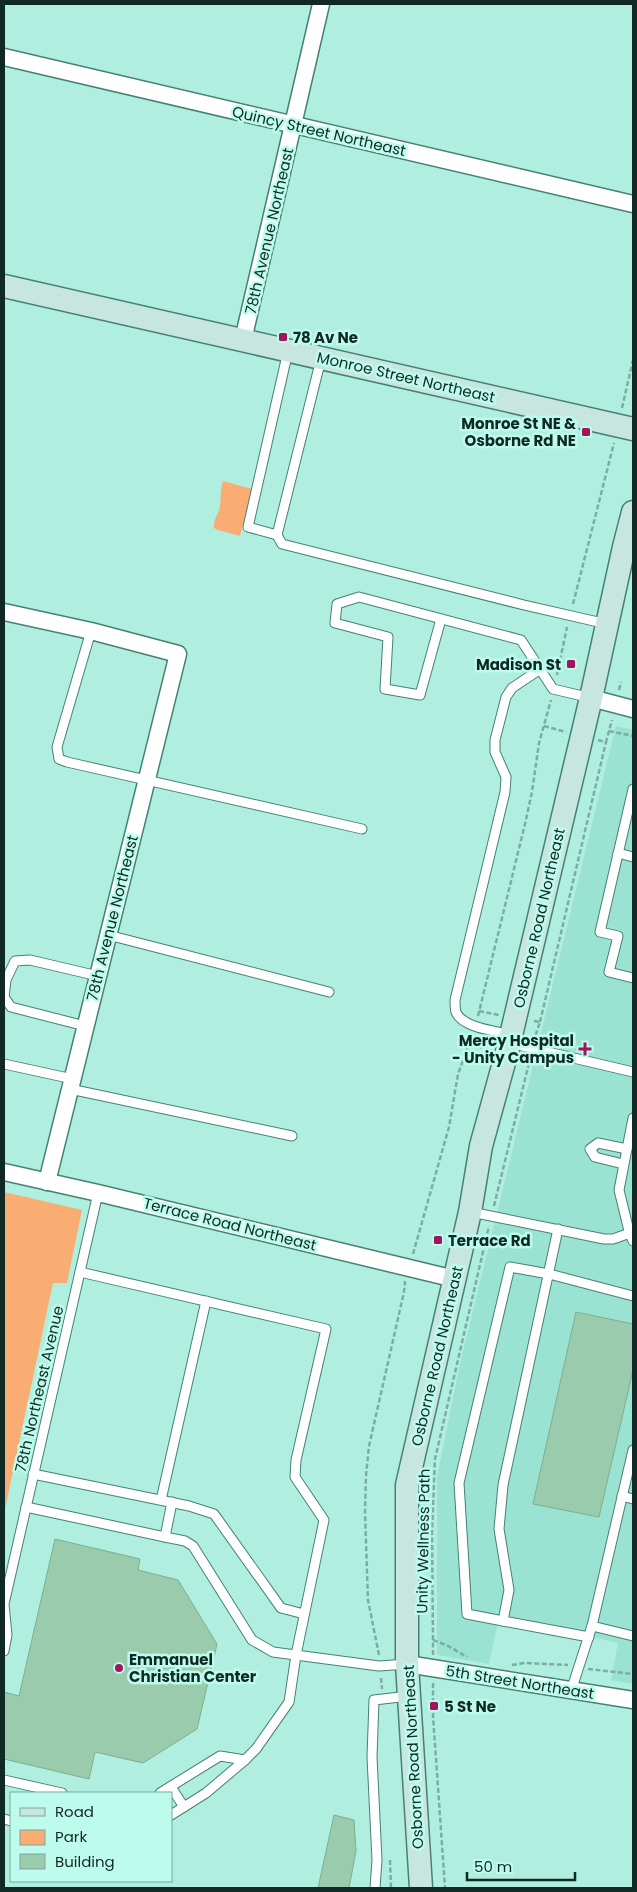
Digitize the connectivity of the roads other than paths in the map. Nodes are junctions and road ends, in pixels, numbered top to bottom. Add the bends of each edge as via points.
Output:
1 (321, 4) edge
2 (4, 57) edge
3 (293, 125) junction
4 (633, 204) edge
5 (4, 286) edge
6 (244, 340) junction
7 (288, 350) junction
8 (321, 358) junction
9 (626, 427) edge
10 (633, 512) edge
11 (277, 535) junction
12 (628, 548) edge
13 (4, 612) edge
14 (441, 619) junction
15 (607, 624) junction
16 (91, 631) junction
17 (540, 670) junction
18 (591, 698) junction
19 (633, 709) edge
20 (146, 780) junction
21 (633, 789) edge
22 (631, 809) edge
23 (362, 829) dead end
24 (618, 853) junction
25 (633, 856) edge
26 (108, 935) junction
27 (98, 976) junction
28 (633, 978) edge
29 (329, 992) dead end
30 (4, 997) edge
31 (85, 1026) junction
32 (510, 1039) junction
33 (4, 1064) edge
34 (633, 1072) edge
35 (72, 1084) junction
36 (633, 1118) edge
37 (292, 1136) dead end
38 (627, 1149) junction
39 (623, 1164) junction
40 (4, 1172) edge
41 (47, 1182) junction
42 (98, 1193) junction
43 (481, 1214) junction
44 (558, 1229) junction
45 (631, 1237) edge
46 (80, 1272) junction
47 (549, 1274) junction
48 (455, 1278) junction
49 (633, 1296) edge
50 (206, 1301) junction
51 (633, 1450) edge
52 (33, 1474) junction
53 (622, 1496) junction
54 (633, 1499) edge
55 (161, 1500) junction
56 (172, 1502) junction
57 (26, 1507) junction
58 (165, 1537) junction
59 (304, 1614) junction
60 (503, 1621) junction
61 (592, 1626) junction
62 (588, 1636) junction
63 (633, 1636) edge
64 (4, 1651) edge
65 (296, 1655) junction
66 (407, 1664) junction
67 (571, 1691) junction
68 (409, 1696) junction
69 (633, 1700) edge
70 (245, 1760) junction
71 (4, 1780) edge
72 (171, 1787) junction
73 (58, 1792) edge
74 (162, 1792) edge
75 (184, 1807) junction
76 (172, 1814) edge
77 (375, 1888) edge
78 (421, 1888) edge

1 - 3 street, 78th Avenue Northeast
2 - 3 street, Quincy Street Northeast
3 - 4 street, Quincy Street Northeast
3 - 6 street, 78th Avenue Northeast
5 - 6 street, Monroe Street Northeast
6 - 7 street, Monroe Street Northeast
7 - 8 street, Monroe Street Northeast
7 - 11 lane via 248,527
8 - 9 street, Monroe Street Northeast
8 - 11 lane
10 - 12 street, Osborne Road Northeast
11 - 15 lane via 282,544
12 - 15 street, Osborne Road Northeast
13 - 16 street
14 - 14 lane via 359,597 337,604 335,623 388,637 385,689 420,695
14 - 17 lane via 522,640
15 - 18 street, Osborne Road Northeast
16 - 20 street, 78th Avenue Northeast via 178,654
16 - 20 lane via 57,753 67,762
17 - 18 lane via 554,689
17 - 32 lane via 512,688 506,697 495,740 495,752 506,777 505,792 455,1000 456,1013 464,1022
18 - 19 street
18 - 32 street, Osborne Road Northeast
20 - 23 lane
20 - 26 street, 78th Avenue Northeast
21 - 22 lane
22 - 24 lane
24 - 25 lane
24 - 28 lane via 600,932 618,936 609,972
26 - 27 street, 78th Avenue Northeast
26 - 29 lane
27 - 30 lane via 30,960 15,960 6,980
27 - 31 street, 78th Avenue Northeast
30 - 31 lane via 11,1006
31 - 35 street, 78th Avenue Northeast
32 - 34 lane
32 - 43 street, Osborne Road Northeast via 481,1146
33 - 35 lane
35 - 37 lane
35 - 41 street, 78th Avenue Northeast
36 - 38 lane
38 - 39 lane
38 - 39 lane via 598,1143 590,1149 595,1156
39 - 45 lane via 619,1190
40 - 41 street, Terrace Road Northeast
41 - 42 street, Terrace Road Northeast
42 - 46 lane, 78th Northeast Avenue
42 - 48 street, Terrace Road Northeast
43 - 44 lane
43 - 48 street, Osborne Road Northeast
44 - 45 lane via 613,1239
44 - 47 lane
46 - 50 lane
46 - 52 lane, 78th Northeast Avenue
47 - 49 lane
47 - 60 lane via 503,1485 499,1529 509,1590
47 - 60 lane via 510,1267 460,1483 466,1614
48 - 66 street, Osborne Road Northeast via 407,1485
50 - 55 lane
50 - 59 lane via 326,1329 296,1460 295,1477 324,1520
51 - 53 lane
52 - 55 lane
52 - 57 lane, 78th Northeast Avenue
53 - 54 lane
53 - 61 lane
55 - 56 lane
56 - 58 lane
56 - 59 lane via 214,1514 281,1608
57 - 58 lane
57 - 64 lane, 78th Northeast Avenue via 4,1604 7,1635
58 - 65 lane via 193,1546 252,1640 273,1652
59 - 65 lane
60 - 62 lane
61 - 62 lane
61 - 63 lane
62 - 67 lane
65 - 66 lane via 380,1666
65 - 70 lane via 289,1702
66 - 67 street, 5th Street Northeast
66 - 68 street, Osborne Road Northeast
67 - 69 street, 5th Street Northeast
68 - 77 lane via 374,1700
68 - 78 street, Osborne Road Northeast
70 - 72 lane via 220,1756
70 - 75 lane
71 - 73 lane
72 - 74 lane
72 - 75 lane
75 - 76 lane

